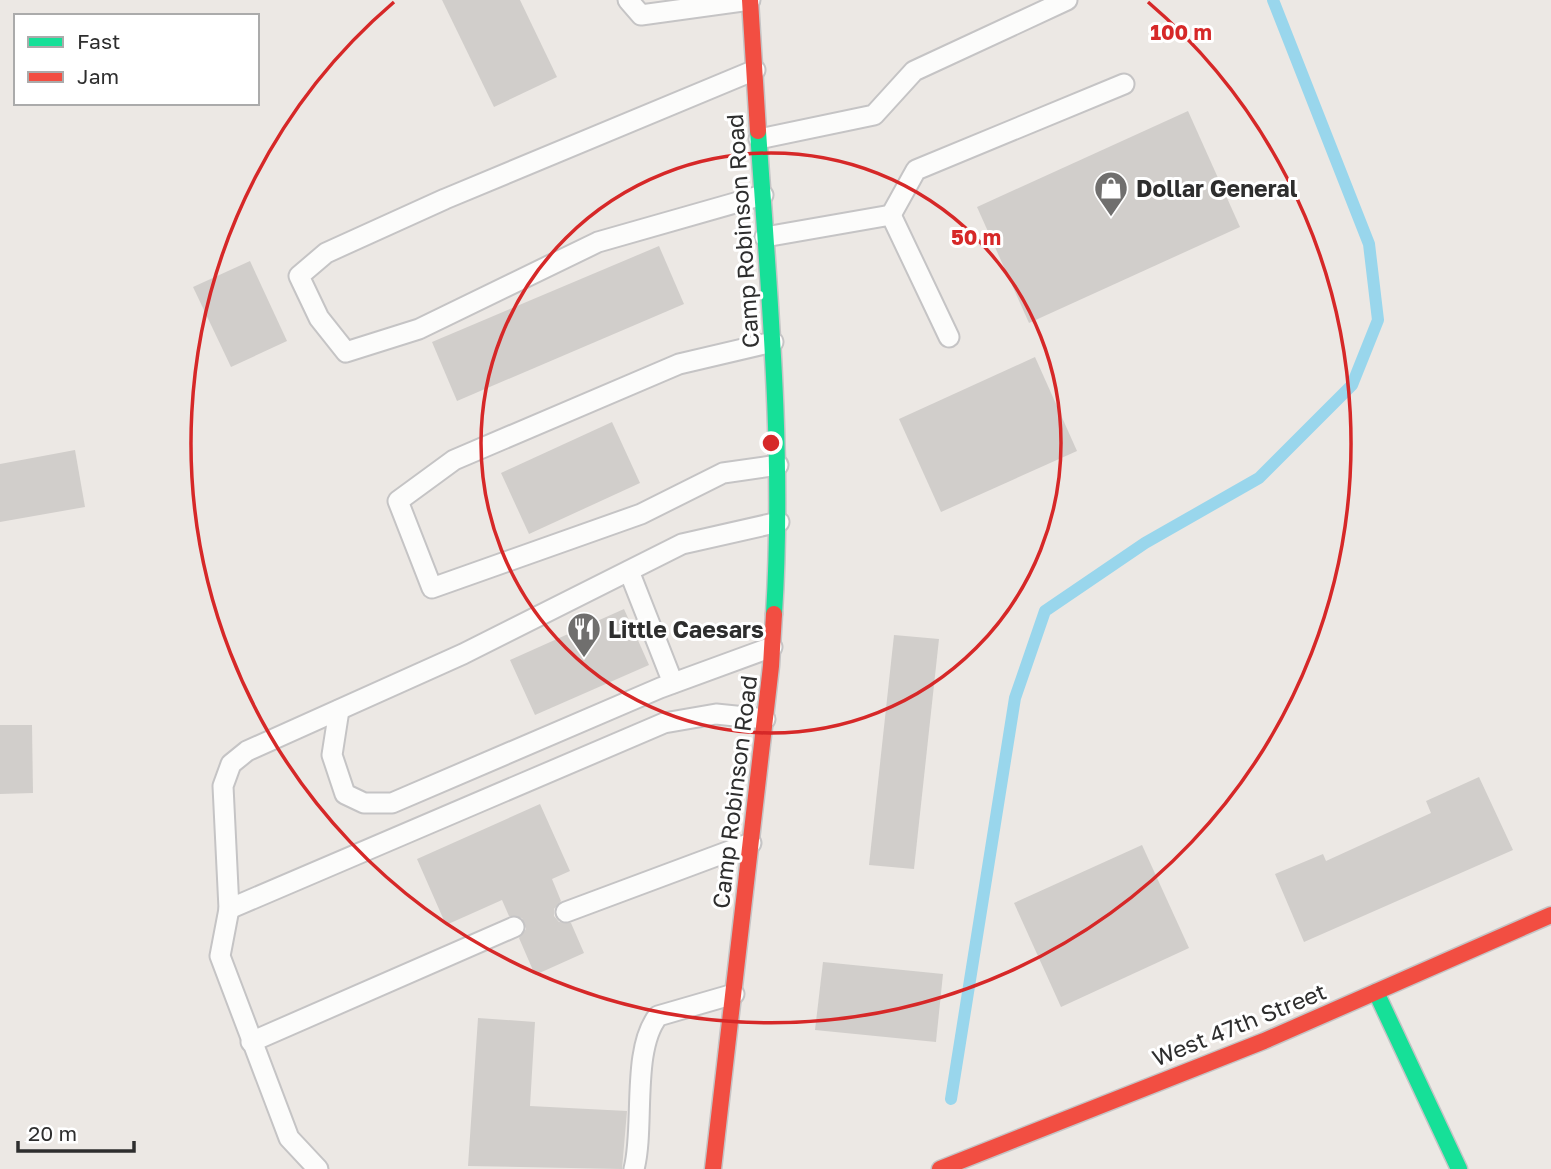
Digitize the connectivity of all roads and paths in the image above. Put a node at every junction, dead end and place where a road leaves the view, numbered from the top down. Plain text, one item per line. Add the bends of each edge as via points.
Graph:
1 (628, 0) edge
2 (750, 0) edge
3 (1067, 0) edge
4 (755, 70) junction
5 (1124, 84) dead end
6 (759, 139) junction
7 (762, 195) junction
8 (891, 215) junction
9 (765, 237) junction
10 (949, 337) dead end
11 (773, 342) junction
12 (778, 466) junction
13 (779, 522) junction
14 (629, 571) junction
15 (772, 647) junction
16 (673, 683) junction
17 (338, 711) junction
18 (765, 719) junction
19 (751, 843) junction
20 (229, 909) junction
21 (566, 912) dead end
22 (1551, 915) edge
23 (514, 927) dead end
24 (1376, 992) junction
25 (734, 994) junction
26 (251, 1042) junction
27 (318, 1169) edge
28 (634, 1169) edge
29 (713, 1169) edge
30 (940, 1169) edge
31 (1460, 1169) edge

1 - 2 lane via 641,15
2 - 4 main road, Camp Robinson Road
3 - 6 lane via 914,71 874,115
4 - 6 main road, Camp Robinson Road
4 - 7 lane via 373,231 326,253 299,276 319,318 346,352 419,329 598,242
5 - 8 lane via 916,170
6 - 7 main road, Camp Robinson Road
7 - 9 main road, Camp Robinson Road
8 - 9 lane
8 - 10 lane
9 - 11 main road, Camp Robinson Road
11 - 12 main road, Camp Robinson Road
11 - 12 lane via 679,364 454,460 398,501 432,589 641,514 723,473
12 - 13 main road, Camp Robinson Road
13 - 14 lane via 682,544
13 - 15 main road, Camp Robinson Road
14 - 16 lane
14 - 17 lane
15 - 16 lane
15 - 18 main road, Camp Robinson Road
16 - 17 lane via 392,803 356,802 345,794 331,755
17 - 20 lane via 247,751 231,764 223,786
18 - 19 main road, Camp Robinson Road
18 - 20 lane via 716,714 664,723
19 - 21 lane
19 - 25 main road, Camp Robinson Road
20 - 26 lane via 220,956
22 - 24 main road, West 47th Street
23 - 26 lane
24 - 30 main road, West 47th Street
24 - 31 main road
25 - 28 lane via 658,1016 650,1025 640,1079
25 - 29 main road, Camp Robinson Road
26 - 27 lane via 289,1138

